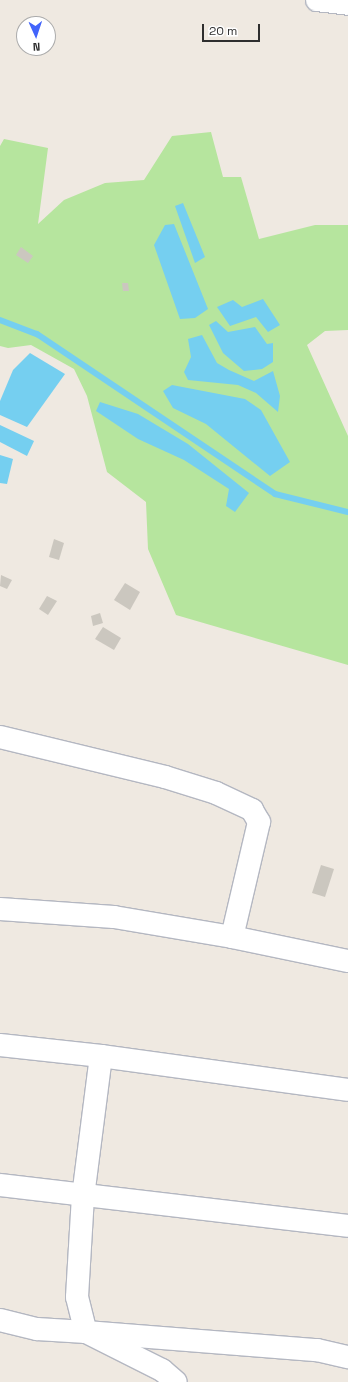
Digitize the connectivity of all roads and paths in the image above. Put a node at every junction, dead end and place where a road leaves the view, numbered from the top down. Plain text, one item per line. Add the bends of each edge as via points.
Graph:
1 (317, 0) edge
2 (348, 4) edge
3 (0, 737) edge
4 (0, 909) edge
5 (232, 937) junction
6 (348, 961) edge
7 (0, 1045) edge
8 (101, 1056) junction
9 (348, 1090) edge
10 (0, 1185) edge
11 (83, 1196) junction
12 (348, 1226) edge
13 (0, 1320) edge
14 (86, 1332) junction
15 (348, 1357) edge
16 (176, 1382) edge

1 - 2 street
3 - 5 street via 165,776 216,793 252,810 259,822
4 - 5 street via 114,917
5 - 6 street
7 - 8 street
8 - 9 street
8 - 11 street
10 - 11 street
11 - 12 street
11 - 14 street via 77,1297
13 - 14 street via 37,1329
14 - 15 street via 317,1350
14 - 16 street via 162,1370

